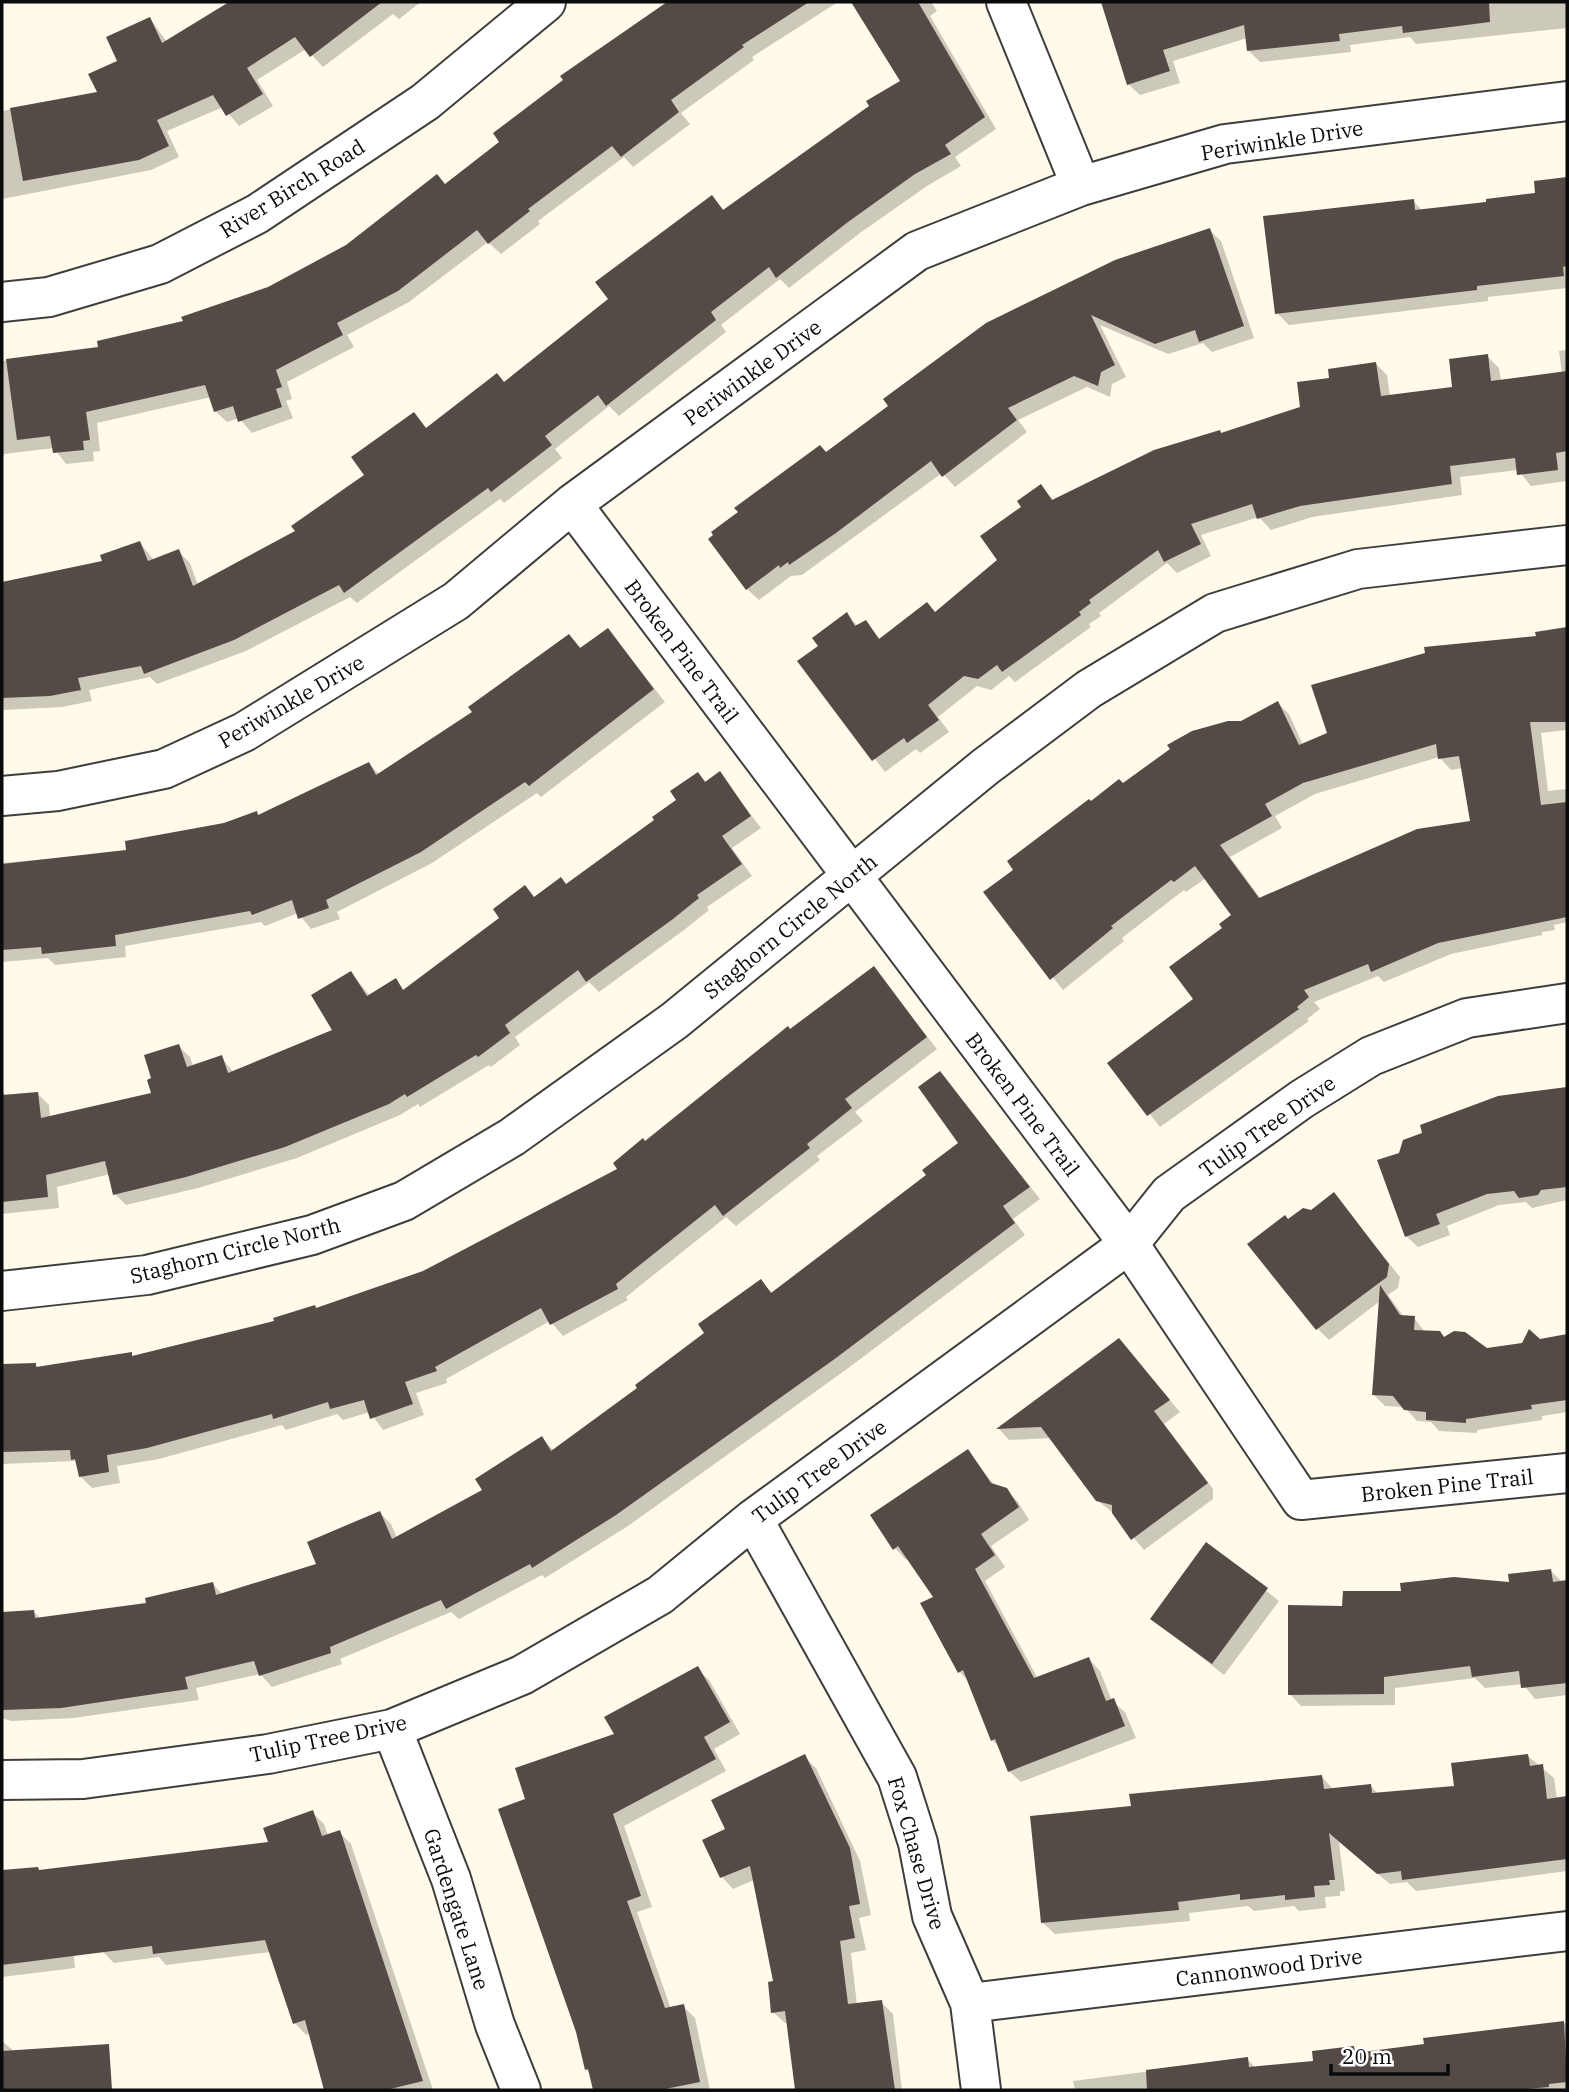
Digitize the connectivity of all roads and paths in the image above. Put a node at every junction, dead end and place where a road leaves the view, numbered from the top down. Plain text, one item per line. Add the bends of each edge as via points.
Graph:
1 (546, 2) edge
2 (1006, 2) edge
3 (1567, 101) edge
4 (1081, 186) junction
5 (2, 302) edge
6 (572, 504) junction
7 (1567, 545) edge
8 (2, 796) edge
9 (851, 876) junction
10 (1567, 1003) edge
11 (1129, 1244) junction
12 (2, 1291) edge
13 (1567, 1473) edge
14 (753, 1519) junction
15 (392, 1729) junction
16 (2, 1780) edge
17 (1567, 1931) edge
18 (970, 2003) junction
19 (521, 2090) edge
20 (981, 2090) edge

1 - 5 street, River Birch Road via 425,102 257,214 160,264 49,296
2 - 4 street
3 - 4 street, Periwinkle Drive via 1225,144
4 - 6 street, Periwinkle Drive via 917,251
6 - 8 street, Periwinkle Drive via 456,601 244,732 164,769 58,792
6 - 9 street, Broken Pine Trail
7 - 9 street, Staghorn Circle North via 1358,569 1215,613 1089,689 985,766
9 - 11 street, Broken Pine Trail
9 - 12 street, Staghorn Circle North via 674,1020 512,1137 404,1201 312,1235 147,1275
10 - 11 street, Tulip Tree Drive via 1467,1018 1371,1056 1169,1194
11 - 13 street, Broken Pine Trail via 1301,1500
11 - 14 street, Tulip Tree Drive
14 - 15 street, Tulip Tree Drive via 660,1595 522,1675
14 - 18 street, Fox Chase Drive via 897,1777 918,1843 932,1916
15 - 16 street, Tulip Tree Drive via 268,1754 109,1776
15 - 19 street, Gardengate Lane via 451,1879 495,2025
17 - 18 street, Cannonwood Drive
18 - 20 street, Fox Chase Drive

